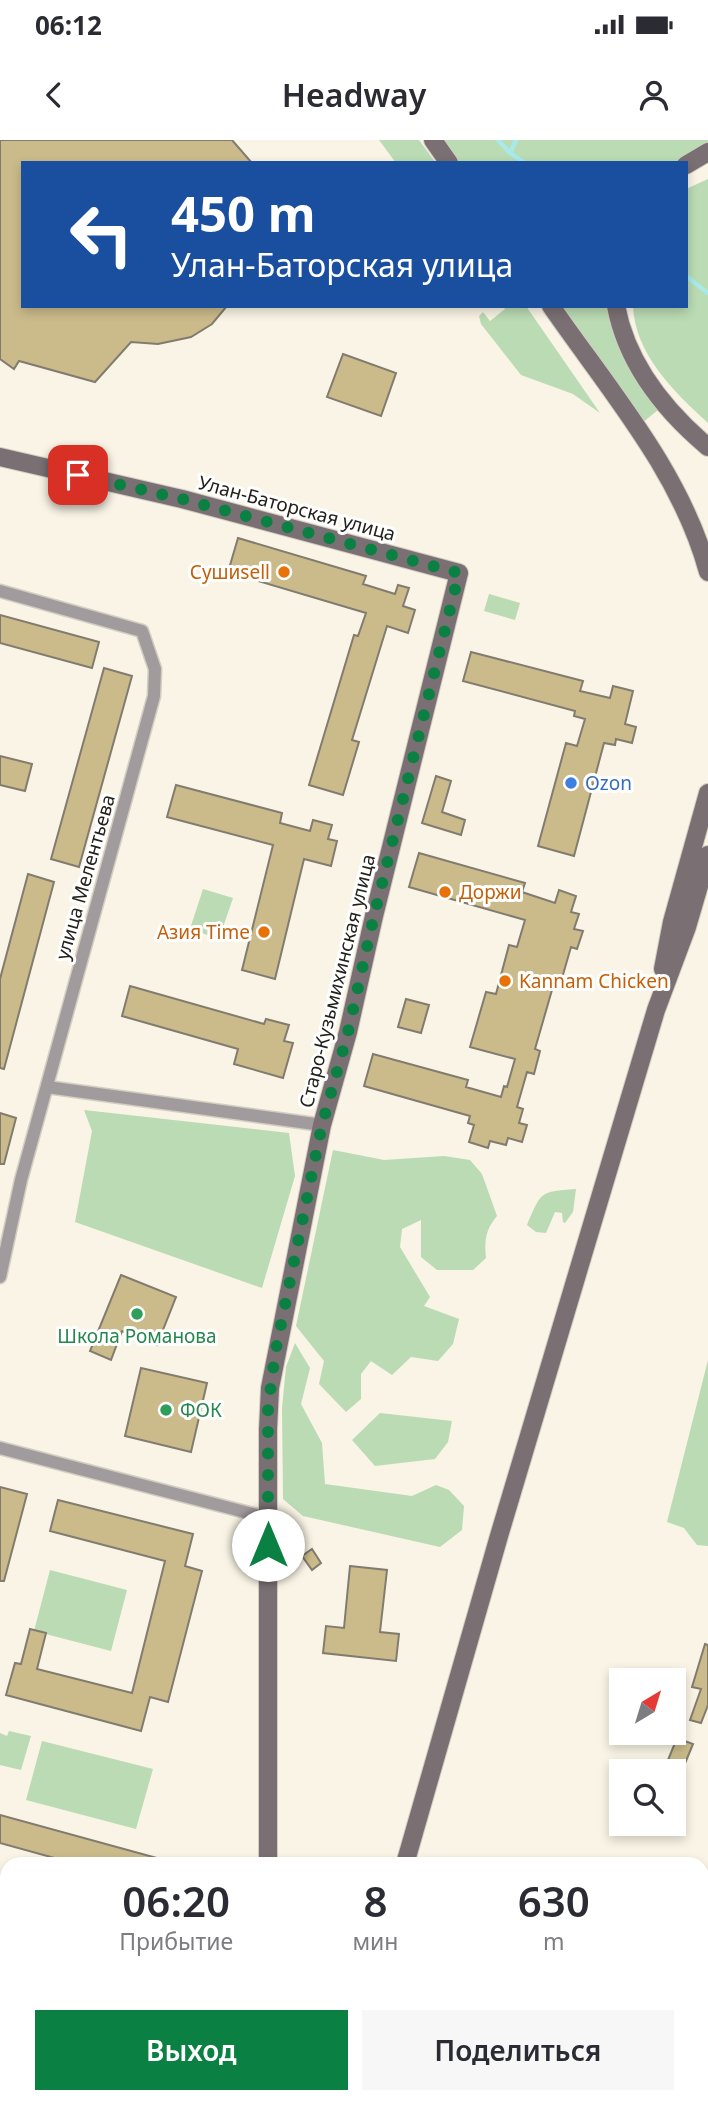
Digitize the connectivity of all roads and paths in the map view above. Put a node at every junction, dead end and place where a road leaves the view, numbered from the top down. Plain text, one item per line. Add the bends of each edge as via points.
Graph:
1 (433, 140) edge
2 (708, 152) edge
3 (448, 161) edge
4 (688, 163) edge
5 (552, 308) edge
6 (617, 308) edge
7 (708, 447) edge
8 (0, 457) edge
9 (708, 572) edge
10 (459, 573) joint
11 (0, 590) edge
12 (708, 793) edge
13 (708, 855) edge
14 (656, 1010) junction
15 (47, 1087) junction
16 (322, 1125) junction
17 (0, 1277) edge
18 (0, 1448) edge
19 (268, 1518) junction
20 (268, 1857) edge
21 (407, 1857) edge

1 - 3 main road
2 - 4 main road
5 - 9 main road via 651,450 694,529
6 - 7 main road via 626,343 645,378
8 - 10 main road, Улан-Баторская улица via 182,499
10 - 16 main road, Старо-Кузьмихинская улица
11 - 15 street, улица Мелентьева via 142,631 155,669 152,708
12 - 14 main road via 672,922
13 - 14 main road
14 - 21 main road
15 - 16 street
15 - 17 street, улица Мелентьева
16 - 19 main road, Старо-Кузьмихинская улица via 270,1388
18 - 19 street
19 - 20 main road, Старо-Кузьмихинская улица

